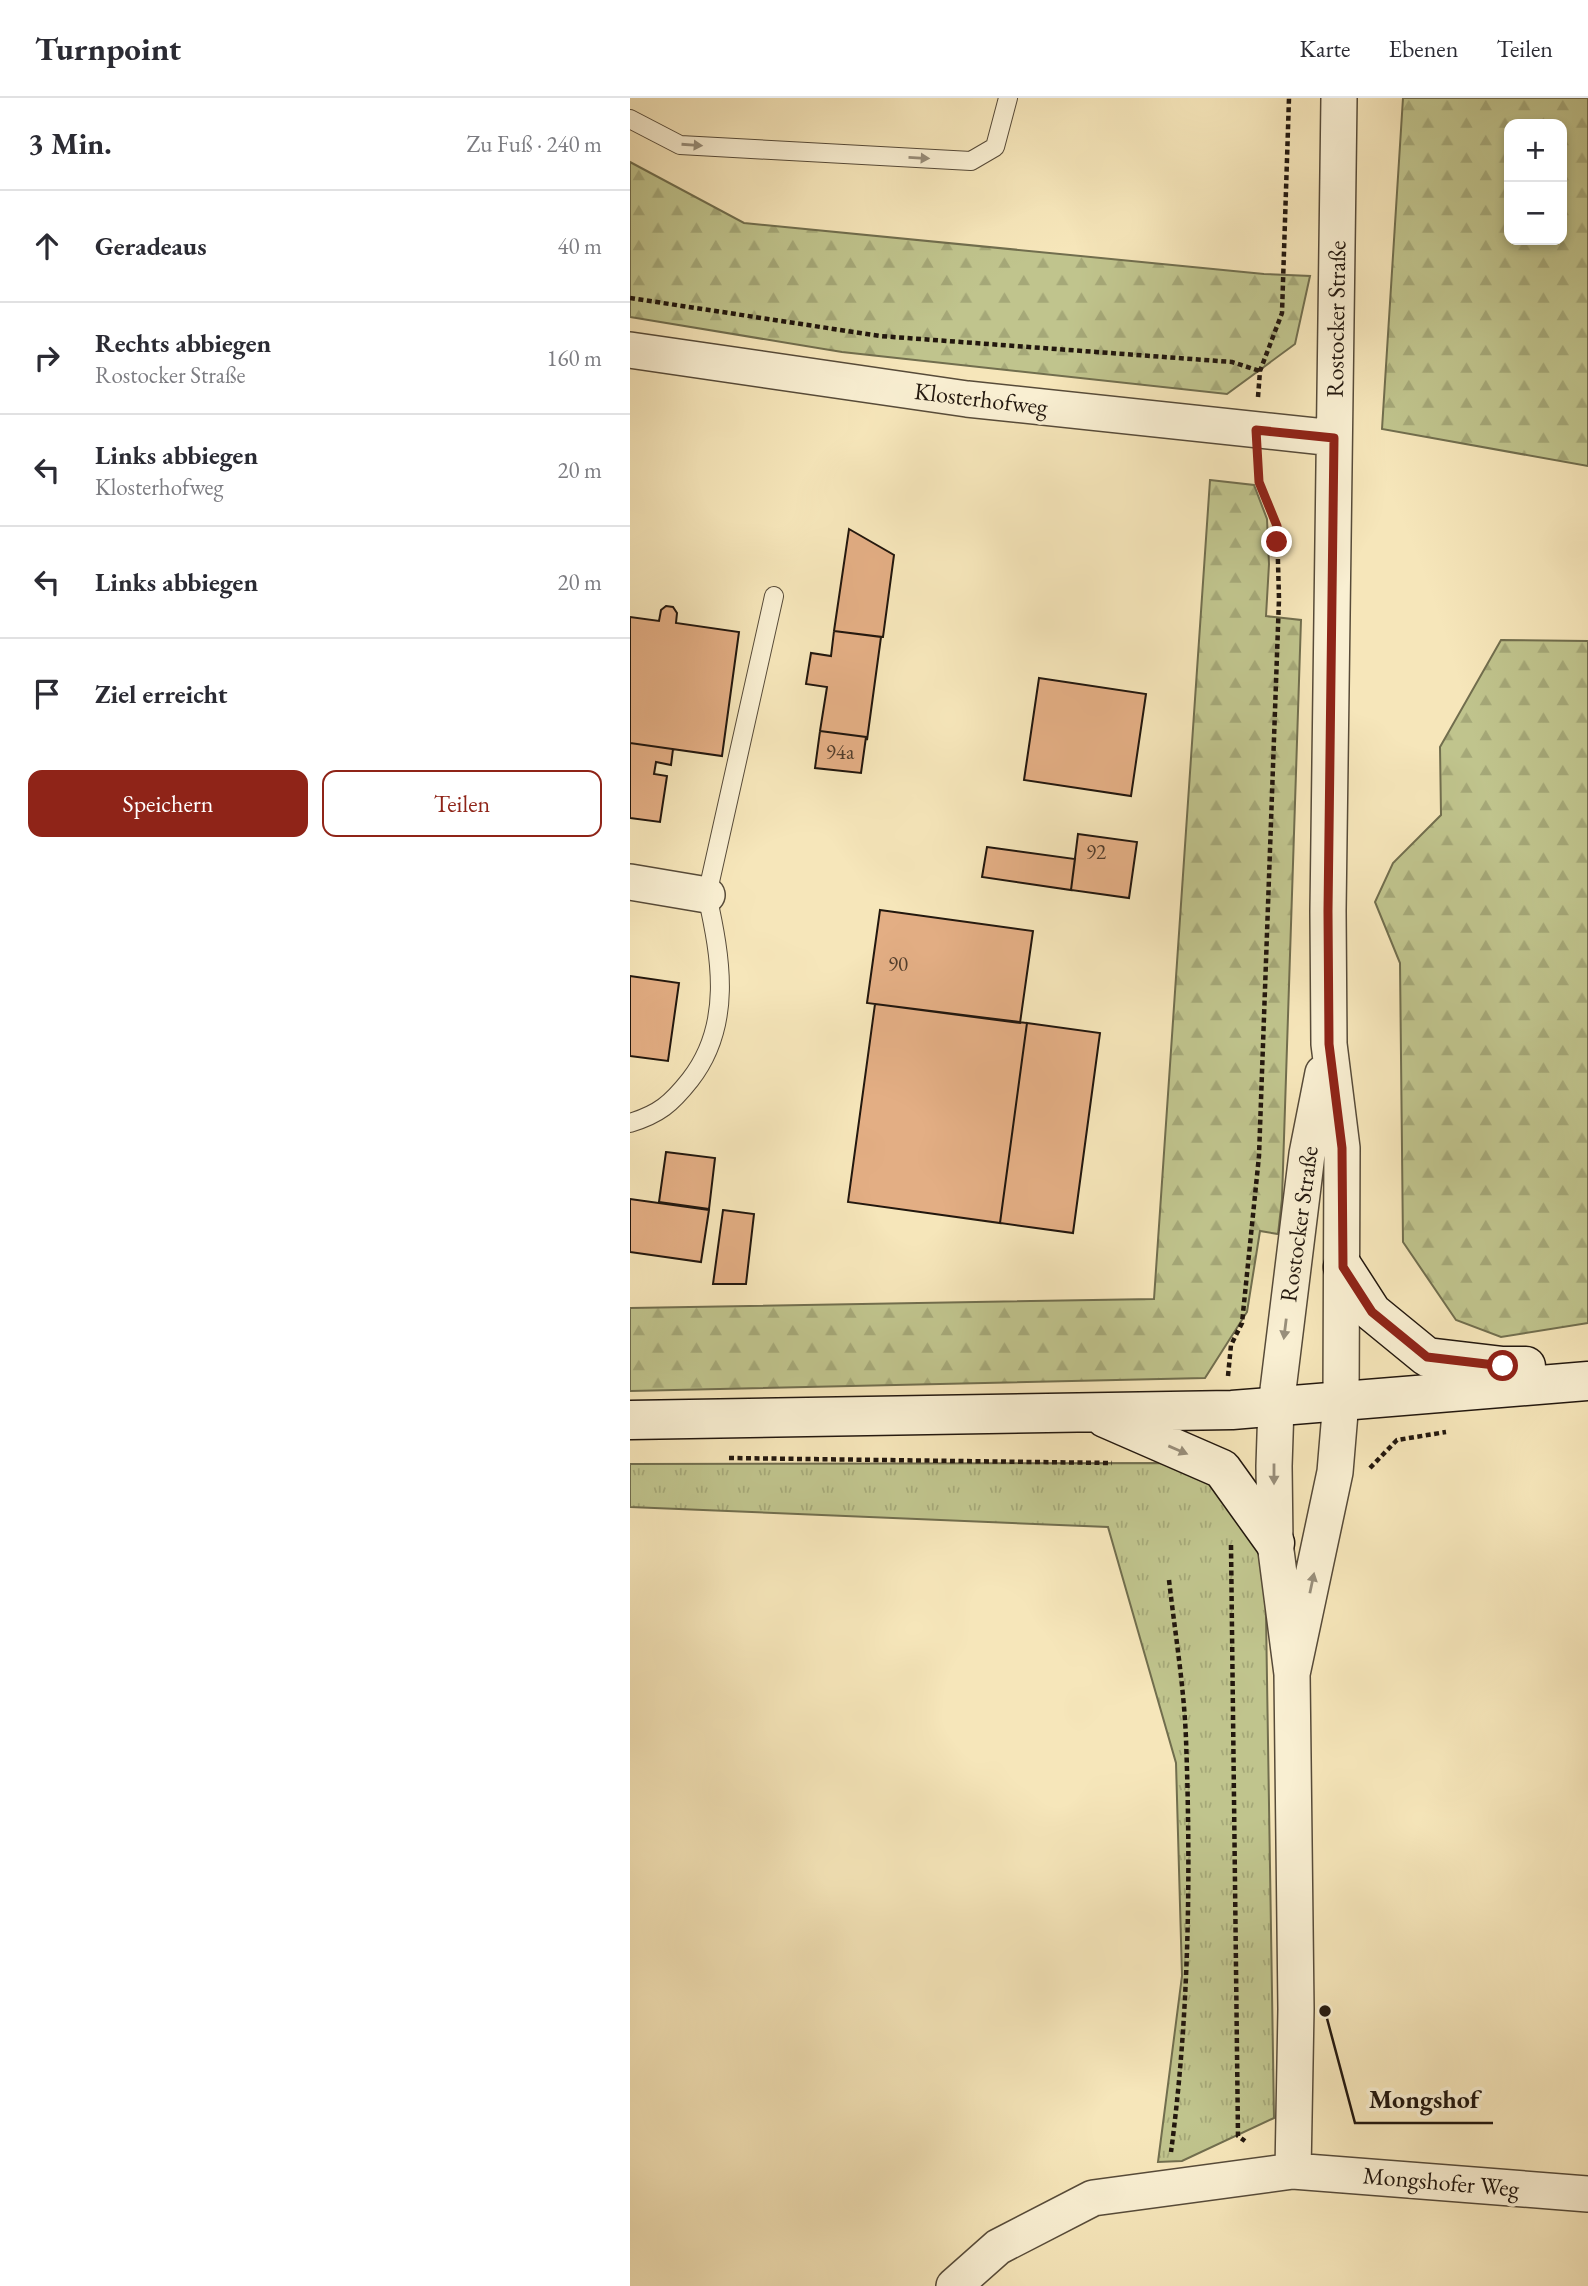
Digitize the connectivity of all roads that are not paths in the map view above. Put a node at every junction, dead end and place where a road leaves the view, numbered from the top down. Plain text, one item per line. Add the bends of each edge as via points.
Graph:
1 (1008, 98) edge
2 (1339, 98) edge
3 (630, 119) edge
4 (630, 350) edge
5 (1334, 438) junction
6 (774, 596) dead end
7 (630, 882) edge
8 (707, 895) junction
9 (1329, 1044) junction
10 (630, 1123) edge
11 (1343, 1267) junction
12 (1588, 1367) edge
13 (1588, 1381) edge
14 (1341, 1401) junction
15 (1276, 1406) junction
16 (1093, 1413) junction
17 (630, 1420) edge
18 (1275, 1542) junction
19 (1292, 1674) junction
20 (1293, 2171) junction
21 (1588, 2194) edge
22 (954, 2286) edge

3 -> 1 lane via 680,145 971,161 995,147
2 - 5 street, Rostocker Straße
4 - 5 street, Klosterhofweg via 967,399
5 - 9 street, Rostocker Straße
6 - 8 lane
7 - 8 street
8 - 10 lane via 718,944 720,991 715,1033 701,1066 680,1093 654,1115
9 - 11 street, Rostocker Straße via 1342,1148
9 -> 15 street, Rostocker Straße via 1307,1154
11 - 12 main road via 1372,1312 1427,1357 1503,1366
11 - 14 street, Rostocker Straße
13 - 14 main road
14 - 15 main road
19 -> 14 street, Rostocker Straße via 1335,1472
15 - 16 main road
15 -> 18 street, Rostocker Straße
16 - 17 main road
16 -> 18 main road via 1222,1469
18 - 19 street, Rostocker Straße
19 - 20 street
20 - 21 street, Mongshofer Weg
20 - 22 street, Mongshofer Weg via 1093,2198 998,2247

